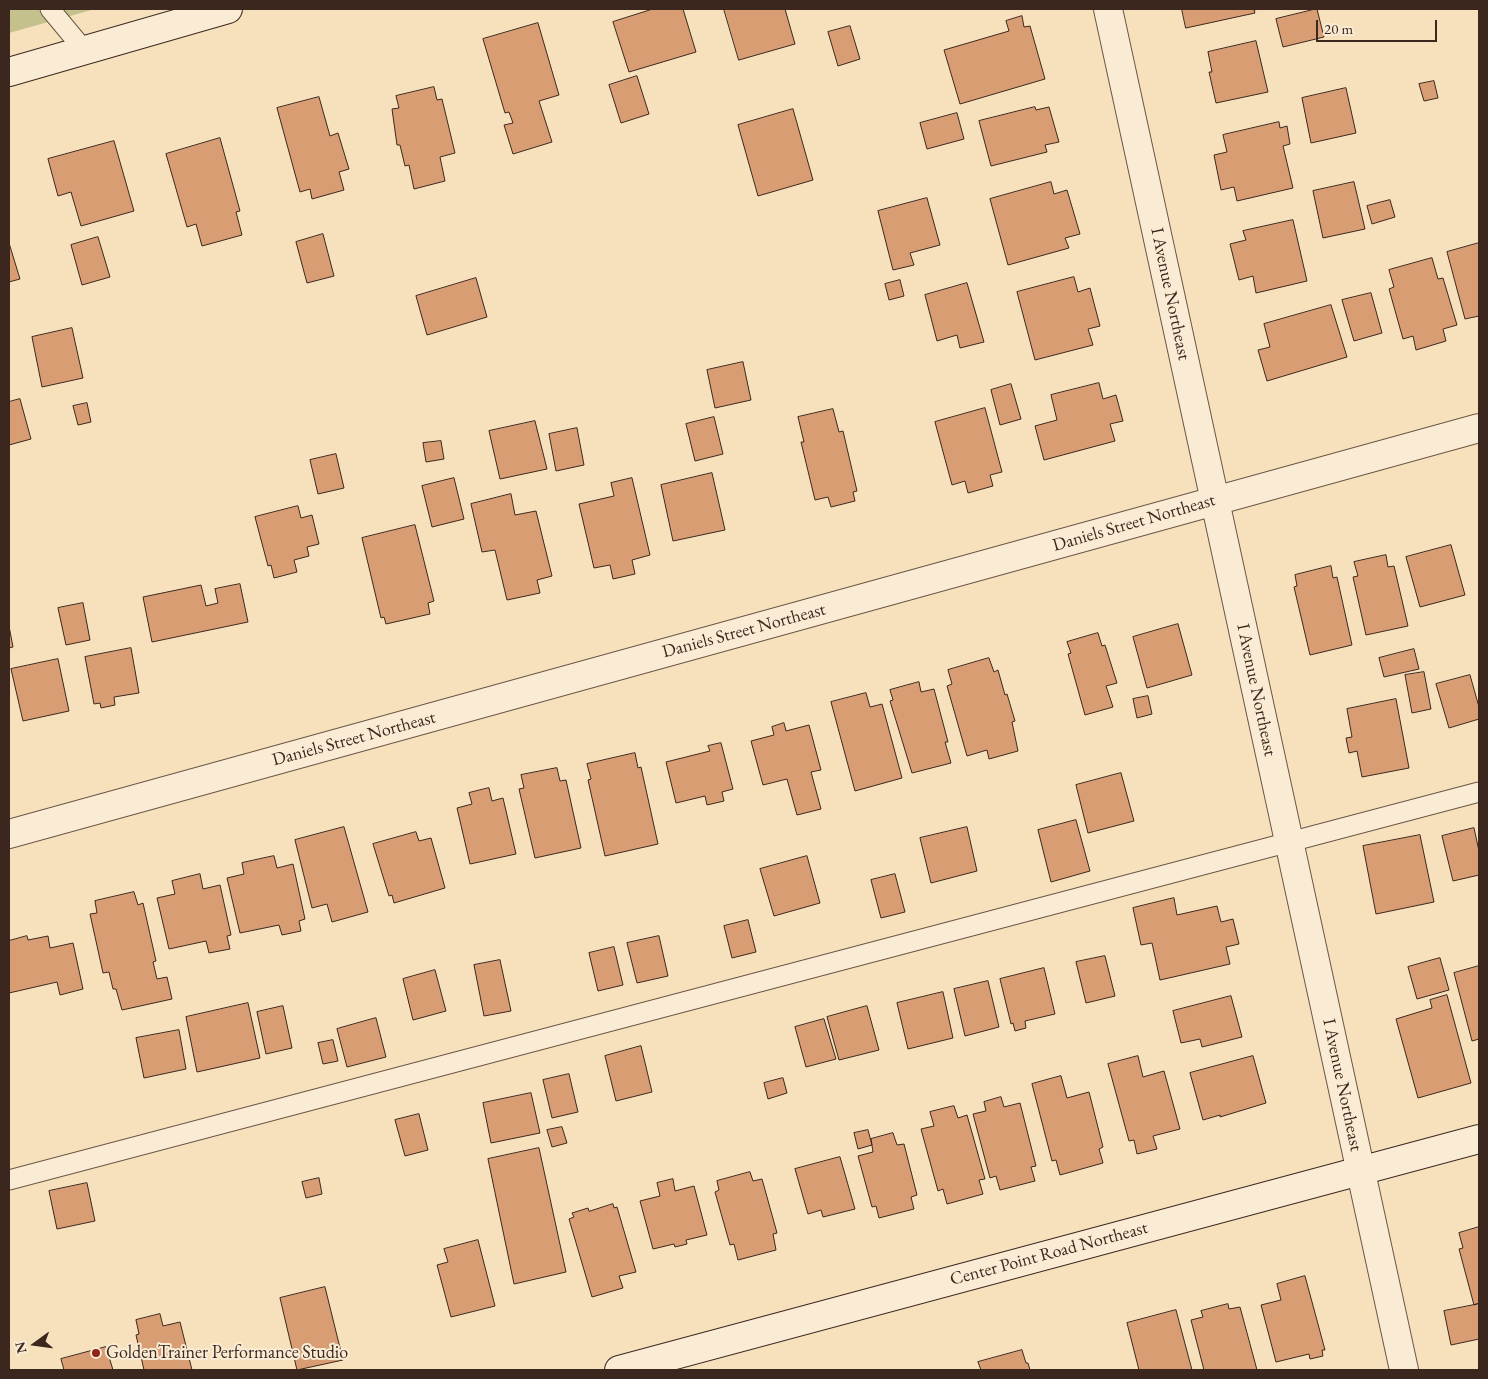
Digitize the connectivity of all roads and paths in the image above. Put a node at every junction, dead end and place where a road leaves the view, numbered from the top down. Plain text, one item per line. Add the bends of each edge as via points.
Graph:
1 (50, 9) edge
2 (228, 9) edge
3 (1108, 9) edge
4 (84, 50) junction
5 (9, 72) edge
6 (1479, 428) edge
7 (1215, 501) junction
8 (1479, 792) edge
9 (9, 834) edge
10 (1290, 843) junction
11 (1479, 1139) edge
12 (1360, 1171) junction
13 (9, 1180) edge
14 (619, 1370) edge
15 (1404, 1370) edge

1 - 4 lane
2 - 4 street
3 - 7 street, I Avenue Northeast
4 - 5 street
6 - 7 street, Daniels Street Northeast
7 - 9 street, Daniels Street Northeast
7 - 10 street, I Avenue Northeast
8 - 10 lane
10 - 12 street, I Avenue Northeast
10 - 13 lane
11 - 12 street, Center Point Road Northeast
12 - 14 street, Center Point Road Northeast
12 - 15 street, I Avenue Northeast

